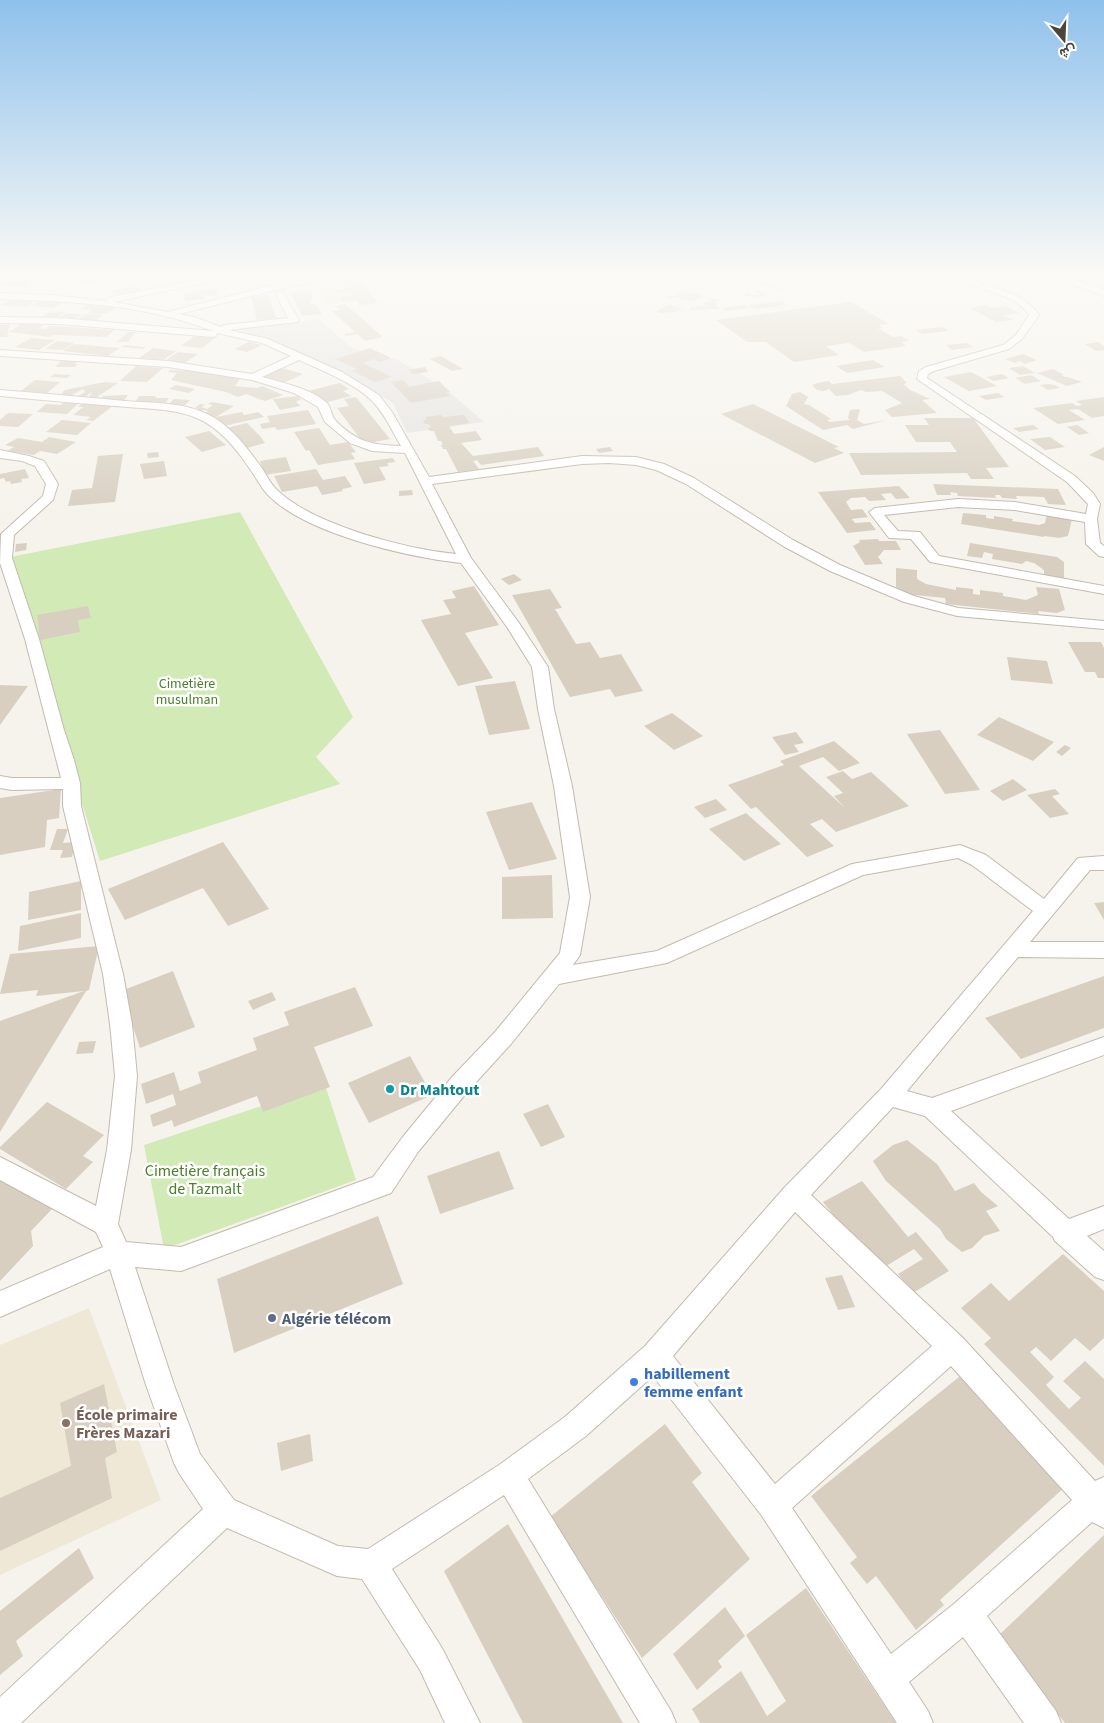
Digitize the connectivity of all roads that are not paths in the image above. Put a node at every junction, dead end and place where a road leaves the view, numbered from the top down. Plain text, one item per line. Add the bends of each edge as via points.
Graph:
1 (56, 357) edge
2 (296, 357) edge
3 (302, 357) edge
4 (970, 357) edge
5 (63, 358) junction
6 (0, 359) edge
7 (253, 377) junction
8 (0, 393) edge
9 (410, 450) junction
10 (0, 454) edge
11 (425, 481) junction
12 (1091, 519) junction
13 (1104, 553) edge
14 (465, 559) junction
15 (1104, 590) edge
16 (1104, 625) edge
17 (0, 782) edge
18 (71, 783) junction
19 (1104, 864) edge
20 (1045, 910) junction
21 (1013, 949) junction
22 (1104, 950) edge
23 (552, 977) junction
24 (1104, 1046) edge
25 (889, 1096) junction
26 (932, 1108) junction
27 (0, 1168) edge
28 (794, 1195) junction
29 (1104, 1217) edge
30 (106, 1224) junction
31 (1064, 1233) junction
32 (118, 1253) junction
33 (1104, 1268) edge
34 (0, 1304) edge
35 (952, 1347) junction
36 (655, 1356) junction
37 (509, 1475) junction
38 (1101, 1502) edge
39 (773, 1505) junction
40 (223, 1512) junction
41 (371, 1565) junction
42 (966, 1614) junction
43 (887, 1678) junction
44 (0, 1720) edge
45 (463, 1723) edge
46 (659, 1723) edge
47 (916, 1723) edge
48 (1044, 1723) edge

1 - 5 street
2 - 7 street
3 - 9 street via 338,374 375,398 388,412
4 - 12 street via 930,369 922,378 1071,479 1094,504
5 - 6 street
5 - 7 street via 168,364
7 - 9 street via 313,399 322,405 329,420 354,441 372,448
8 - 14 street via 160,407 204,417 240,448 272,492 312,518 392,549
9 - 11 street
10 - 18 street via 40,464 52,484 49,496 8,534 5,558 32,639
11 - 14 street
11 - 16 street via 582,460 636,461 660,467 690,481 788,543 835,568 909,600 958,612
12 - 13 street via 1093,544
12 - 15 street via 1015,506 958,503 875,512 894,535 915,535 935,559
14 - 23 street via 540,667 580,897 570,955
17 - 18 street
18 - 30 street via 72,806 113,974 126,1076 119,1150
19 - 20 street via 1085,864
20 - 21 street
20 - 23 street via 979,860 960,851 859,869 660,958
21 - 22 street
21 - 25 street
23 - 32 street via 410,1145 382,1185 181,1259
24 - 26 street
25 - 26 street
25 - 28 street
26 - 31 street
27 - 30 street
28 - 35 street
28 - 36 street
29 - 31 street
30 - 32 street
31 - 33 street
32 - 34 street
32 - 40 street via 189,1463
35 - 38 street
35 - 39 street
36 - 37 street via 576,1426
36 - 39 street
37 - 41 street
37 - 46 street
38 - 42 street
39 - 43 street
40 - 41 street via 337,1561
40 - 44 street
41 - 45 street via 431,1659
42 - 43 street
42 - 48 street
43 - 47 street

